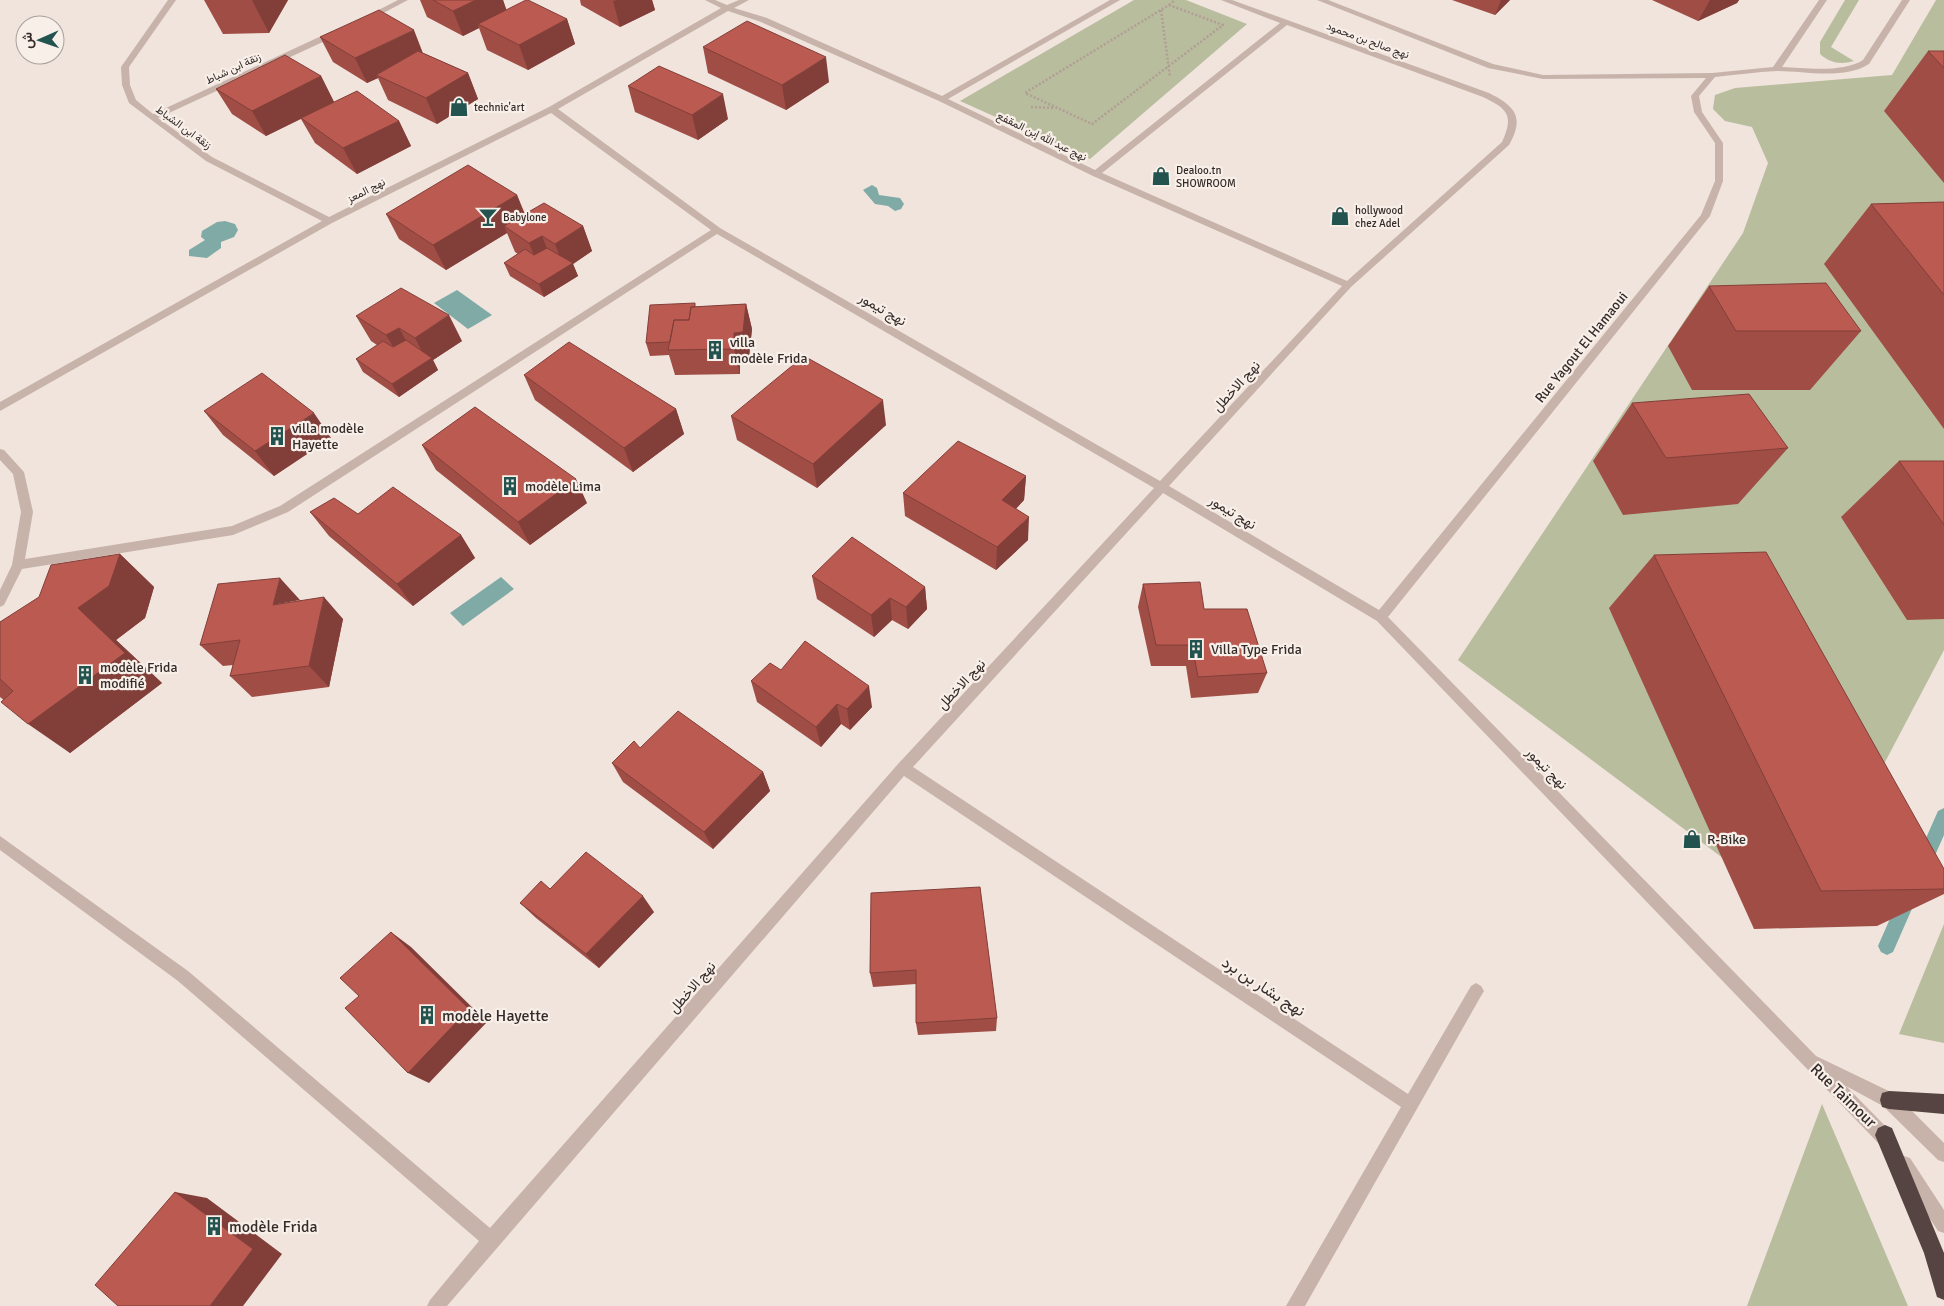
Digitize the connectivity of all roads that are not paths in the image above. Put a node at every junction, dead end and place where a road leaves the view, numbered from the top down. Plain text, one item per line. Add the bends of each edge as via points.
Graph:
1 (172, 0) edge
2 (404, 0) edge
3 (709, 0) edge
4 (745, 0) edge
5 (1116, 0) edge
6 (1225, 0) edge
7 (1321, 0) edge
8 (1823, 0) edge
9 (1906, 0) edge
10 (727, 8) junction
11 (1286, 23) junction
12 (354, 24) edge
13 (346, 28) edge
14 (1776, 69) junction
15 (1712, 75) junction
16 (942, 99) junction
17 (1503, 102) joint
18 (552, 109) junction
19 (152, 118) junction
20 (1096, 174) junction
21 (329, 221) junction
22 (717, 230) junction
23 (1348, 286) junction
24 (0, 407) edge
25 (0, 453) edge
26 (1163, 488) junction
27 (18, 565) junction
28 (0, 602) edge
29 (1381, 617) junction
30 (903, 768) junction
31 (0, 842) edge
32 (1476, 992) dead end
33 (1806, 1057) junction
34 (1889, 1100) junction
35 (1411, 1104) junction
36 (1944, 1104) edge
37 (1885, 1135) junction
38 (1944, 1154) edge
39 (1944, 1225) edge
40 (491, 1240) junction
41 (1944, 1290) edge
42 (436, 1306) edge
43 (1295, 1306) edge

1 - 19 street, زنقة ابن الشباط via 125,67 126,85 132,101
2 - 12 street
3 - 10 street, نهج عبد الله إبن المقفع
4 - 10 street, نهج المعز
5 - 16 street
6 - 11 street, نهج صالح بن محمود
7 - 15 street via 1491,66 1542,77
8 - 14 street
9 - 14 street via 1866,62 1860,66 1831,71
10 - 16 street, نهج عبد الله إبن المقفع via 764,20
10 - 18 street, نهج المعز
11 - 17 street, نهج صالح بن محمود
11 - 20 street
13 - 19 street, زنقة ابن شباط
14 - 15 street
15 - 29 street, Rue Yagout El Hamaoui via 1695,96 1698,112 1719,143 1719,181 1705,216
16 - 20 street, نهج عبد الله إبن المقفع
17 - 23 street, نهج الاخطل via 1511,111 1513,126 1506,143
18 - 21 street, نهج المعز
18 - 22 street, نهج تيمور
19 - 21 street, زنقة ابن الشباط via 209,159
20 - 23 street, نهج عبد الله إبن المقفع
21 - 24 street, نهج المعز
22 - 26 street, نهج تيمور
22 - 27 street via 284,509 233,530
23 - 26 street, نهج الاخطل
25 - 27 street via 18,472 28,512
26 - 29 street, نهج تيمور
26 - 30 street, نهج الاخطل
27 - 28 street
29 - 33 street, نهج تيمور
30 - 35 street, نهج بشار بن برد
30 - 40 street, نهج الاخطل
31 - 40 street via 183,976
32 - 35 street
33 - 34 street, Rue Taimour
33 - 37 street, Rue Taimour
34 - 36 highway
34 - 38 street, Rue Taimour
35 - 43 street
37 - 39 street, Rue Taimour
37 - 41 highway via 1934,1253
40 - 42 street, نهج الاخطل

